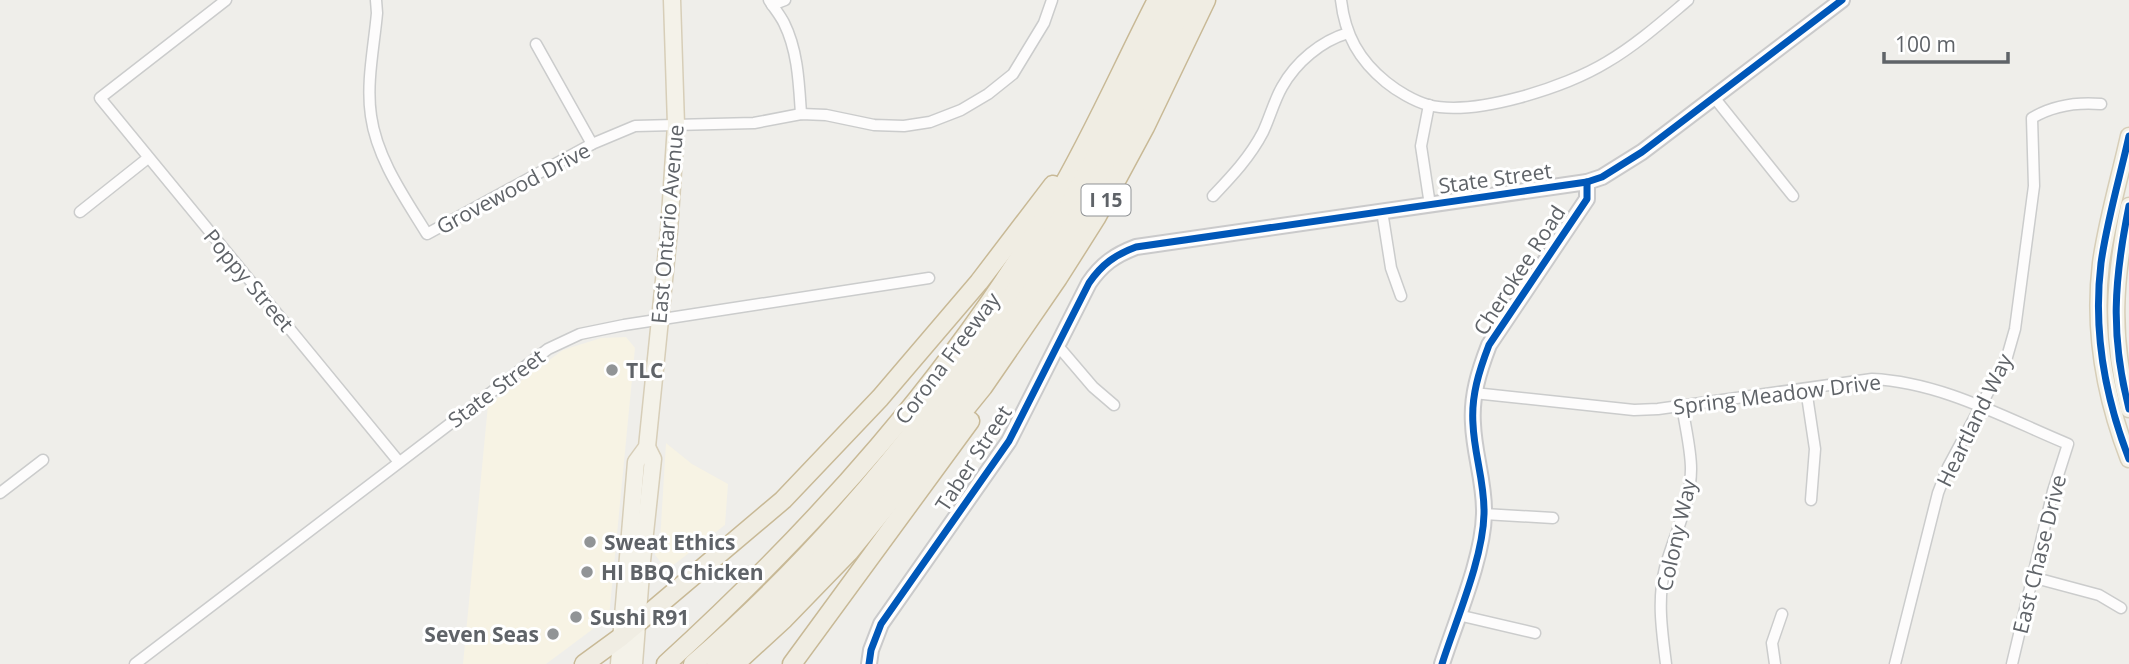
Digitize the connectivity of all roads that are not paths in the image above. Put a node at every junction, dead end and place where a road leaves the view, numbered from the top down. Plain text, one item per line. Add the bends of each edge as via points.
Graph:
1 (226, 0) edge
2 (376, 0) edge
3 (672, 0) edge
4 (785, 0) edge
5 (1052, 0) edge
6 (1157, 0) edge
7 (1172, 0) edge
8 (1190, 0) edge
9 (1206, 0) edge
10 (1342, 0) edge
11 (1688, 0) edge
12 (1833, 2) edge
13 (771, 3) edge
14 (1348, 33) junction
15 (536, 44) dead end
16 (1713, 96) junction
17 (2101, 104) dead end
18 (1429, 105) junction
19 (801, 114) junction
20 (676, 125) junction
21 (2129, 136) edge
22 (592, 144) junction
23 (148, 158) junction
24 (1068, 175) junction
25 (1587, 182) junction
26 (1213, 196) dead end
27 (1793, 196) dead end
28 (2122, 204) edge
29 (1430, 205) junction
30 (1382, 211) junction
31 (80, 212) dead end
32 (1101, 265) joint
33 (929, 278) dead end
34 (2121, 288) edge
35 (1401, 296) dead end
36 (659, 319) junction
37 (1058, 346) junction
38 (984, 387) junction
39 (1806, 389) junction
40 (1474, 393) junction
41 (1114, 405) dead end
42 (1682, 405) junction
43 (1981, 408) junction
44 (2129, 409) edge
45 (2068, 444) joint
46 (647, 447) junction
47 (2129, 459) edge
48 (43, 460) dead end
49 (399, 462) junction
50 (0, 492) edge
51 (632, 500) junction
52 (1811, 500) dead end
53 (1484, 514) junction
54 (1553, 518) dead end
55 (644, 539) junction
56 (2032, 577) junction
57 (2121, 608) dead end
58 (1782, 614) dead end
59 (1458, 615) junction
60 (637, 622) junction
61 (1535, 634) dead end
62 (621, 637) junction
63 (135, 664) edge
64 (584, 664) edge
65 (619, 664) edge
66 (634, 664) edge
67 (666, 664) edge
68 (693, 664) edge
69 (716, 664) edge
70 (735, 664) edge
71 (792, 664) edge
72 (869, 664) edge
73 (1442, 664) edge
74 (1666, 664) edge
75 (1775, 664) edge
76 (1895, 664) edge
77 (2012, 664) edge

1 - 23 street, Poppy Street via 100,98
2 - 22 street, Grovewood Drive via 370,93 375,135 427,234
3 - 20 main road, East Ontario Avenue
4 - 13 street
5 - 19 street, Grovewood Drive via 1044,23 1013,74 961,110 904,126
6 - 24 highway, Corona Freeway / I 15
7 - 68 highway via 1055,229 952,381 808,552
8 - 69 highway via 1100,177 1043,275 977,371 827,554
9 - 38 highway, Corona Freeway / I 15 via 1096,218
10 - 14 street
11 - 18 street via 1608,62 1541,93 1462,107
12 - 16 street, State Street
13 - 19 street via 792,44
14 - 18 street via 1371,70
14 - 26 street via 1315,49 1296,66 1244,163
15 - 22 street
16 - 25 street, State Street via 1642,152
16 - 27 street
17 - 43 street, Heartland Way via 2085,102 2032,118 2034,186 2015,329 2007,357
18 - 29 street via 1421,146
19 - 20 street, Grovewood Drive via 754,124
20 - 22 street, Grovewood Drive via 635,126
20 - 36 main road, East Ontario Avenue
21 - 28 main road
23 - 31 street
23 - 49 street, Poppy Street
24 - 60 highway via 1050,187 979,282 863,417 783,500
24 - 67 highway, Corona Freeway / I 15 via 986,307 872,457 780,555
25 - 29 street, State Street
25 - 40 street, Cherokee Road via 1587,199 1489,345
28 - 34 main road
28 - 47 main road via 2101,262 2099,321 2114,421
29 - 30 street, State Street
30 - 32 street, State Street via 1136,247
30 - 35 street via 1391,268
32 - 37 street, Taber Street
33 - 36 street, State Street
34 - 44 main road via 2119,361
36 - 46 main road, East Ontario Avenue
36 - 49 street, State Street via 580,334 548,349
37 - 41 street
37 - 72 street, Taber Street via 1009,441 881,624
38 - 70 highway, Corona Freeway / I 15 via 849,552
38 - 71 highway via 968,425
39 - 42 street, Spring Meadow Drive
39 - 43 street, Spring Meadow Drive via 1872,379 1901,380 1929,386
39 - 52 street via 1815,449
40 - 42 street, Spring Meadow Drive via 1634,411
40 - 53 street, Cherokee Road via 1473,426 1484,485
42 - 74 street, Colony Way via 1691,470 1661,594
43 - 45 street, Spring Meadow Drive
43 - 76 street, Heartland Way via 1938,493
45 - 56 street, East Chase Drive
46 - 51 main road, East Ontario Avenue via 636,462
46 - 55 main road, East Ontario Avenue via 653,459
48 - 50 street
49 - 63 street, State Street
51 - 55 main road via 641,507
51 - 62 main road, East Ontario Avenue
53 - 54 street
53 - 59 street, Cherokee Road via 1482,540
55 - 60 main road, East Ontario Avenue
56 - 57 street via 2099,595
56 - 77 street, East Chase Drive
58 - 75 street via 1772,643
59 - 61 street
59 - 73 street, Cherokee Road
60 - 62 highway
60 - 66 main road, East Ontario Avenue
62 - 64 highway
62 - 65 main road, East Ontario Avenue

